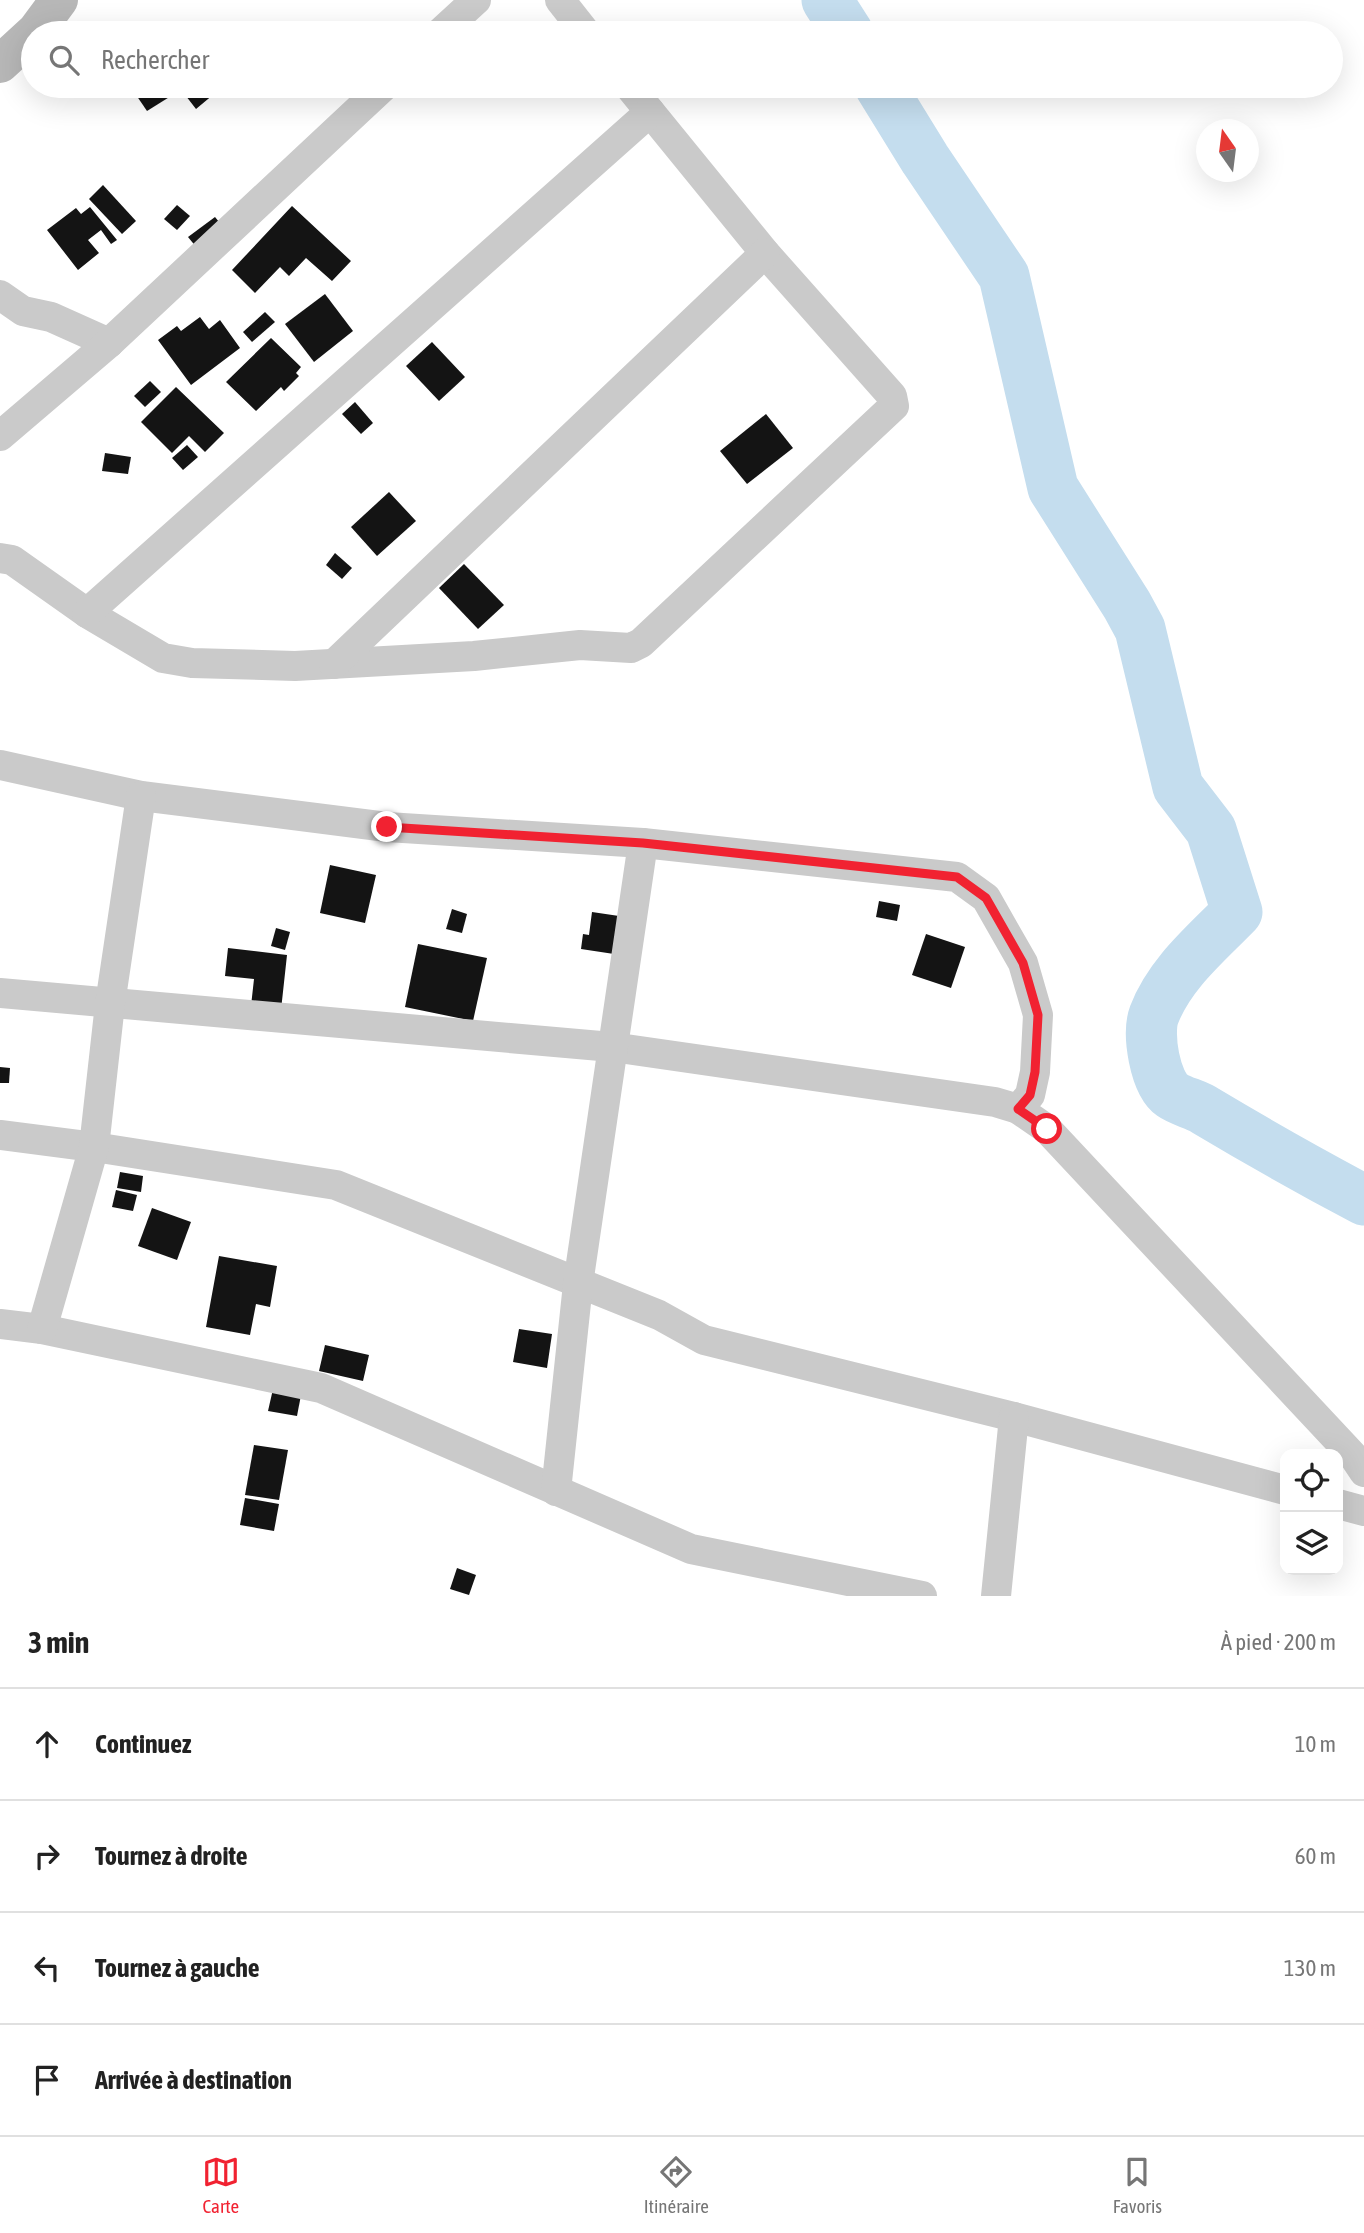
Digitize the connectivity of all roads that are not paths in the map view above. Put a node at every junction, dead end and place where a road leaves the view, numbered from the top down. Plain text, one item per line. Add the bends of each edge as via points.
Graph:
1 (59, 0) edge
2 (475, 0) edge
3 (560, 0) edge
4 (43, 21) edge
5 (453, 21) edge
6 (577, 21) edge
7 (21, 45) edge
8 (0, 64) edge
9 (371, 98) edge
10 (639, 98) edge
11 (650, 112) junction
12 (765, 253) junction
13 (0, 295) edge
14 (109, 343) junction
15 (0, 436) edge
16 (0, 558) edge
17 (87, 613) junction
18 (334, 664) junction
19 (0, 765) edge
20 (141, 796) junction
21 (643, 843) junction
22 (0, 993) edge
23 (110, 1004) junction
24 (612, 1047) junction
25 (1018, 1109) junction
26 (0, 1135) edge
27 (94, 1147) junction
28 (578, 1284) junction
29 (0, 1324) edge
30 (42, 1329) junction
31 (1014, 1417) junction
32 (1364, 1472) edge
33 (1280, 1489) edge
34 (556, 1490) junction
35 (1343, 1505) edge
36 (1364, 1511) edge
37 (922, 1596) edge
38 (996, 1596) edge

1 - 4 street
2 - 5 street
3 - 6 street
7 - 8 street
9 - 14 street
10 - 11 street
11 - 12 street
11 - 17 street
12 - 18 street
12 - 18 street via 892,396 894,406 888,414 631,648 589,644
13 - 14 street via 23,311 51,317
14 - 15 street
16 - 17 street via 12,560
17 - 18 street via 163,658 192,663
19 - 20 street
20 - 21 street via 387,827
20 - 23 street
21 - 24 street
21 - 25 street via 957,877 986,898 1023,963 1038,1015 1035,1072 1030,1095
22 - 23 street
23 - 24 street
23 - 27 street
24 - 25 street
24 - 28 street
25 - 32 street via 1047,1129
26 - 27 street
27 - 28 street via 336,1185
27 - 30 street
28 - 31 street via 659,1315 705,1340
28 - 34 street
29 - 30 street
30 - 34 street via 321,1388
31 - 33 street
31 - 38 street
34 - 37 street via 691,1549
35 - 36 street

